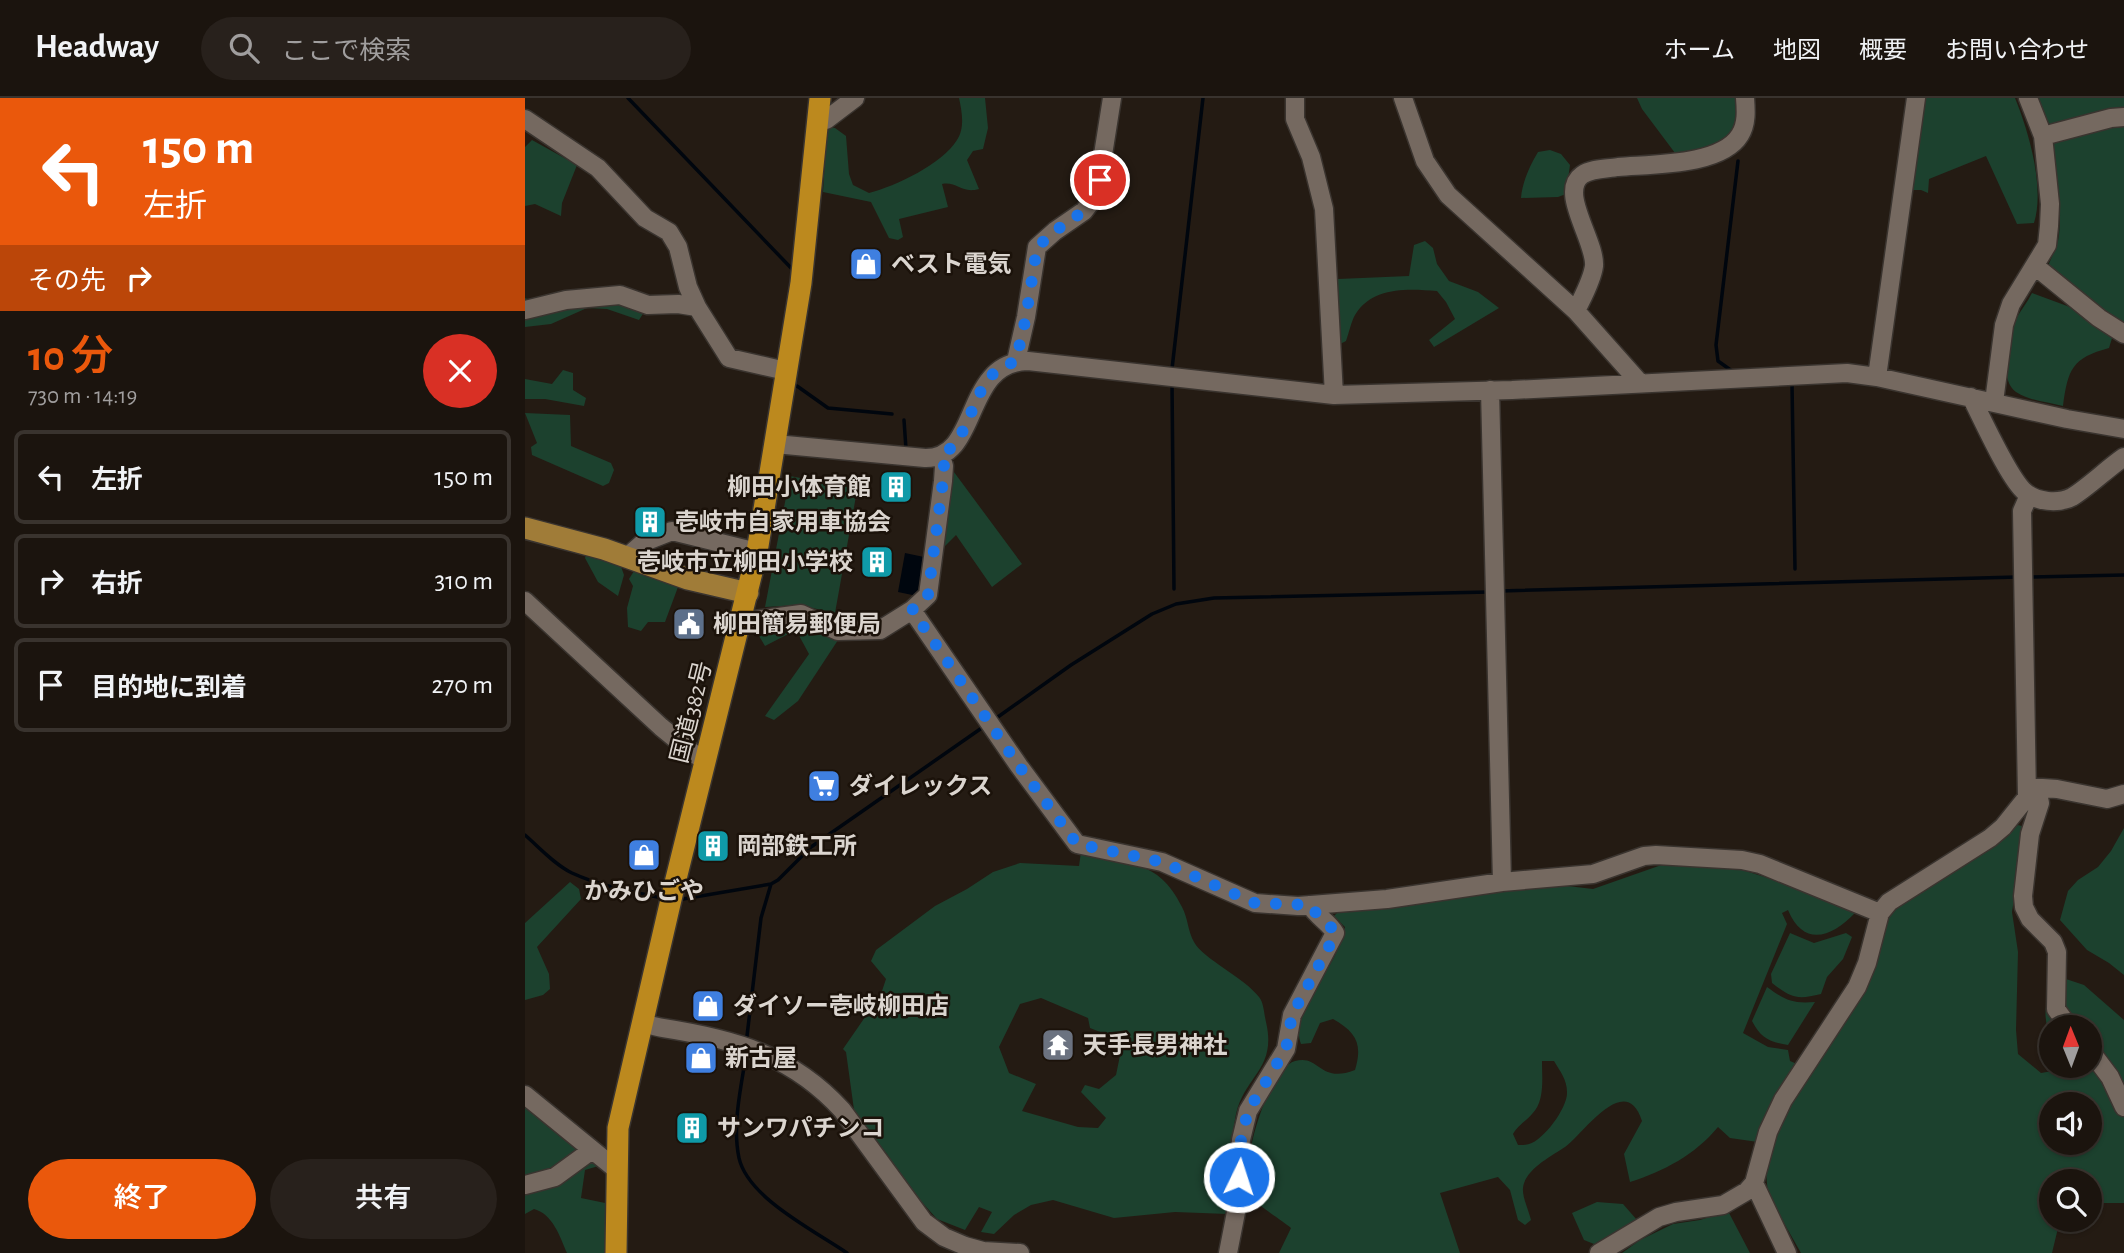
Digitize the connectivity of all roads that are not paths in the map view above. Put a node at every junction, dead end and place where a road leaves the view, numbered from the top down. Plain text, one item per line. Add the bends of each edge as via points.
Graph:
1 (820, 98) edge
2 (855, 98) edge
3 (1112, 98) edge
4 (1295, 98) edge
5 (1403, 98) edge
6 (1745, 98) edge
7 (1916, 98) edge
8 (2028, 98) edge
9 (2124, 117) edge
10 (525, 119) edge
11 (818, 120) junction
12 (2043, 136) junction
13 (2035, 266) junction
14 (697, 307) junction
15 (525, 310) edge
16 (1576, 311) junction
17 (2124, 334) edge
18 (1016, 361) junction
19 (786, 371) junction
20 (1877, 377) junction
21 (1640, 383) junction
22 (1490, 390) junction
23 (1334, 395) junction
24 (1971, 397) junction
25 (1994, 402) junction
26 (2124, 429) edge
27 (775, 444) junction
28 (941, 456) junction
29 (2124, 457) edge
30 (2029, 495) junction
31 (525, 528) edge
32 (757, 552) junction
33 (627, 557) junction
34 (748, 593) junction
35 (525, 601) edge
36 (912, 610) junction
37 (742, 617) junction
38 (705, 760) junction
39 (2033, 788) junction
40 (2124, 794) edge
41 (1503, 882) junction
42 (1310, 905) junction
43 (1880, 913) junction
44 (2060, 1015) edge
45 (642, 1024) junction
46 (2102, 1066) edge
47 (525, 1095) edge
48 (2124, 1107) edge
49 (592, 1150) junction
50 (617, 1170) junction
51 (1754, 1183) junction
52 (525, 1185) edge
53 (616, 1253) edge
54 (1020, 1253) edge
55 (1228, 1253) edge
56 (1599, 1253) edge
57 (1787, 1253) edge

1 - 11 highway, 国道382号
2 - 11 street via 826,120
3 - 18 street via 1100,180 1091,202 1037,247
4 - 23 street via 1295,119 1311,157 1324,209
5 - 16 street via 1426,161 1448,195
6 - 16 street via 1741,134 1725,149 1695,159 1600,169 1576,181 1574,205 1590,240 1594,266
7 - 20 street
8 - 12 street
9 - 12 street
10 - 14 street via 598,169 645,218 669,232
11 - 19 highway, 国道382号 via 805,250
12 - 13 street via 2049,226 2047,245
13 - 17 street
13 - 25 street via 2011,304 2004,325
14 - 15 street via 649,305 620,295
14 - 19 street via 729,358
16 - 21 street
18 - 23 street
18 - 28 street via 997,370 986,383 966,425
19 - 27 highway, 国道382号
20 - 21 street via 1847,373
20 - 24 street
21 - 22 street
22 - 23 street
22 - 41 street
24 - 25 street
24 - 30 street via 2010,471
25 - 26 street
27 - 28 street
27 - 32 highway, 国道382号
28 - 36 street via 943,481 928,595
29 - 30 street via 2071,497 2047,501
30 - 39 street via 2022,511
31 - 33 main road
32 - 33 street via 672,531 645,542
32 - 34 highway, 国道382号
33 - 34 main road via 688,579
34 - 37 highway, 国道382号
35 - 38 street via 661,727
36 - 37 street via 870,632 838,631 801,614 754,620
36 - 42 street via 1077,844 1162,862 1255,903
37 - 38 highway, 国道382号
38 - 45 highway, 国道382号
39 - 40 street via 2107,799
39 - 43 street via 1990,838 1889,902
39 - 44 street via 2040,803 2030,834 2024,907 2057,953 2056,1009
41 - 42 street
41 - 43 street via 1593,874 1644,856 1742,860
42 - 55 street via 1335,933 1292,1015 1286,1049 1248,1111
43 - 51 street via 1857,987 1783,1100 1768,1132
45 - 50 highway, 国道382号 via 618,1128
45 - 54 street via 740,1044 792,1067 842,1110 924,1222 965,1246
46 - 48 street
47 - 49 street
49 - 50 street
49 - 52 street via 555,1177
50 - 53 highway, 国道382号
51 - 56 street via 1723,1205 1659,1217
51 - 57 street

